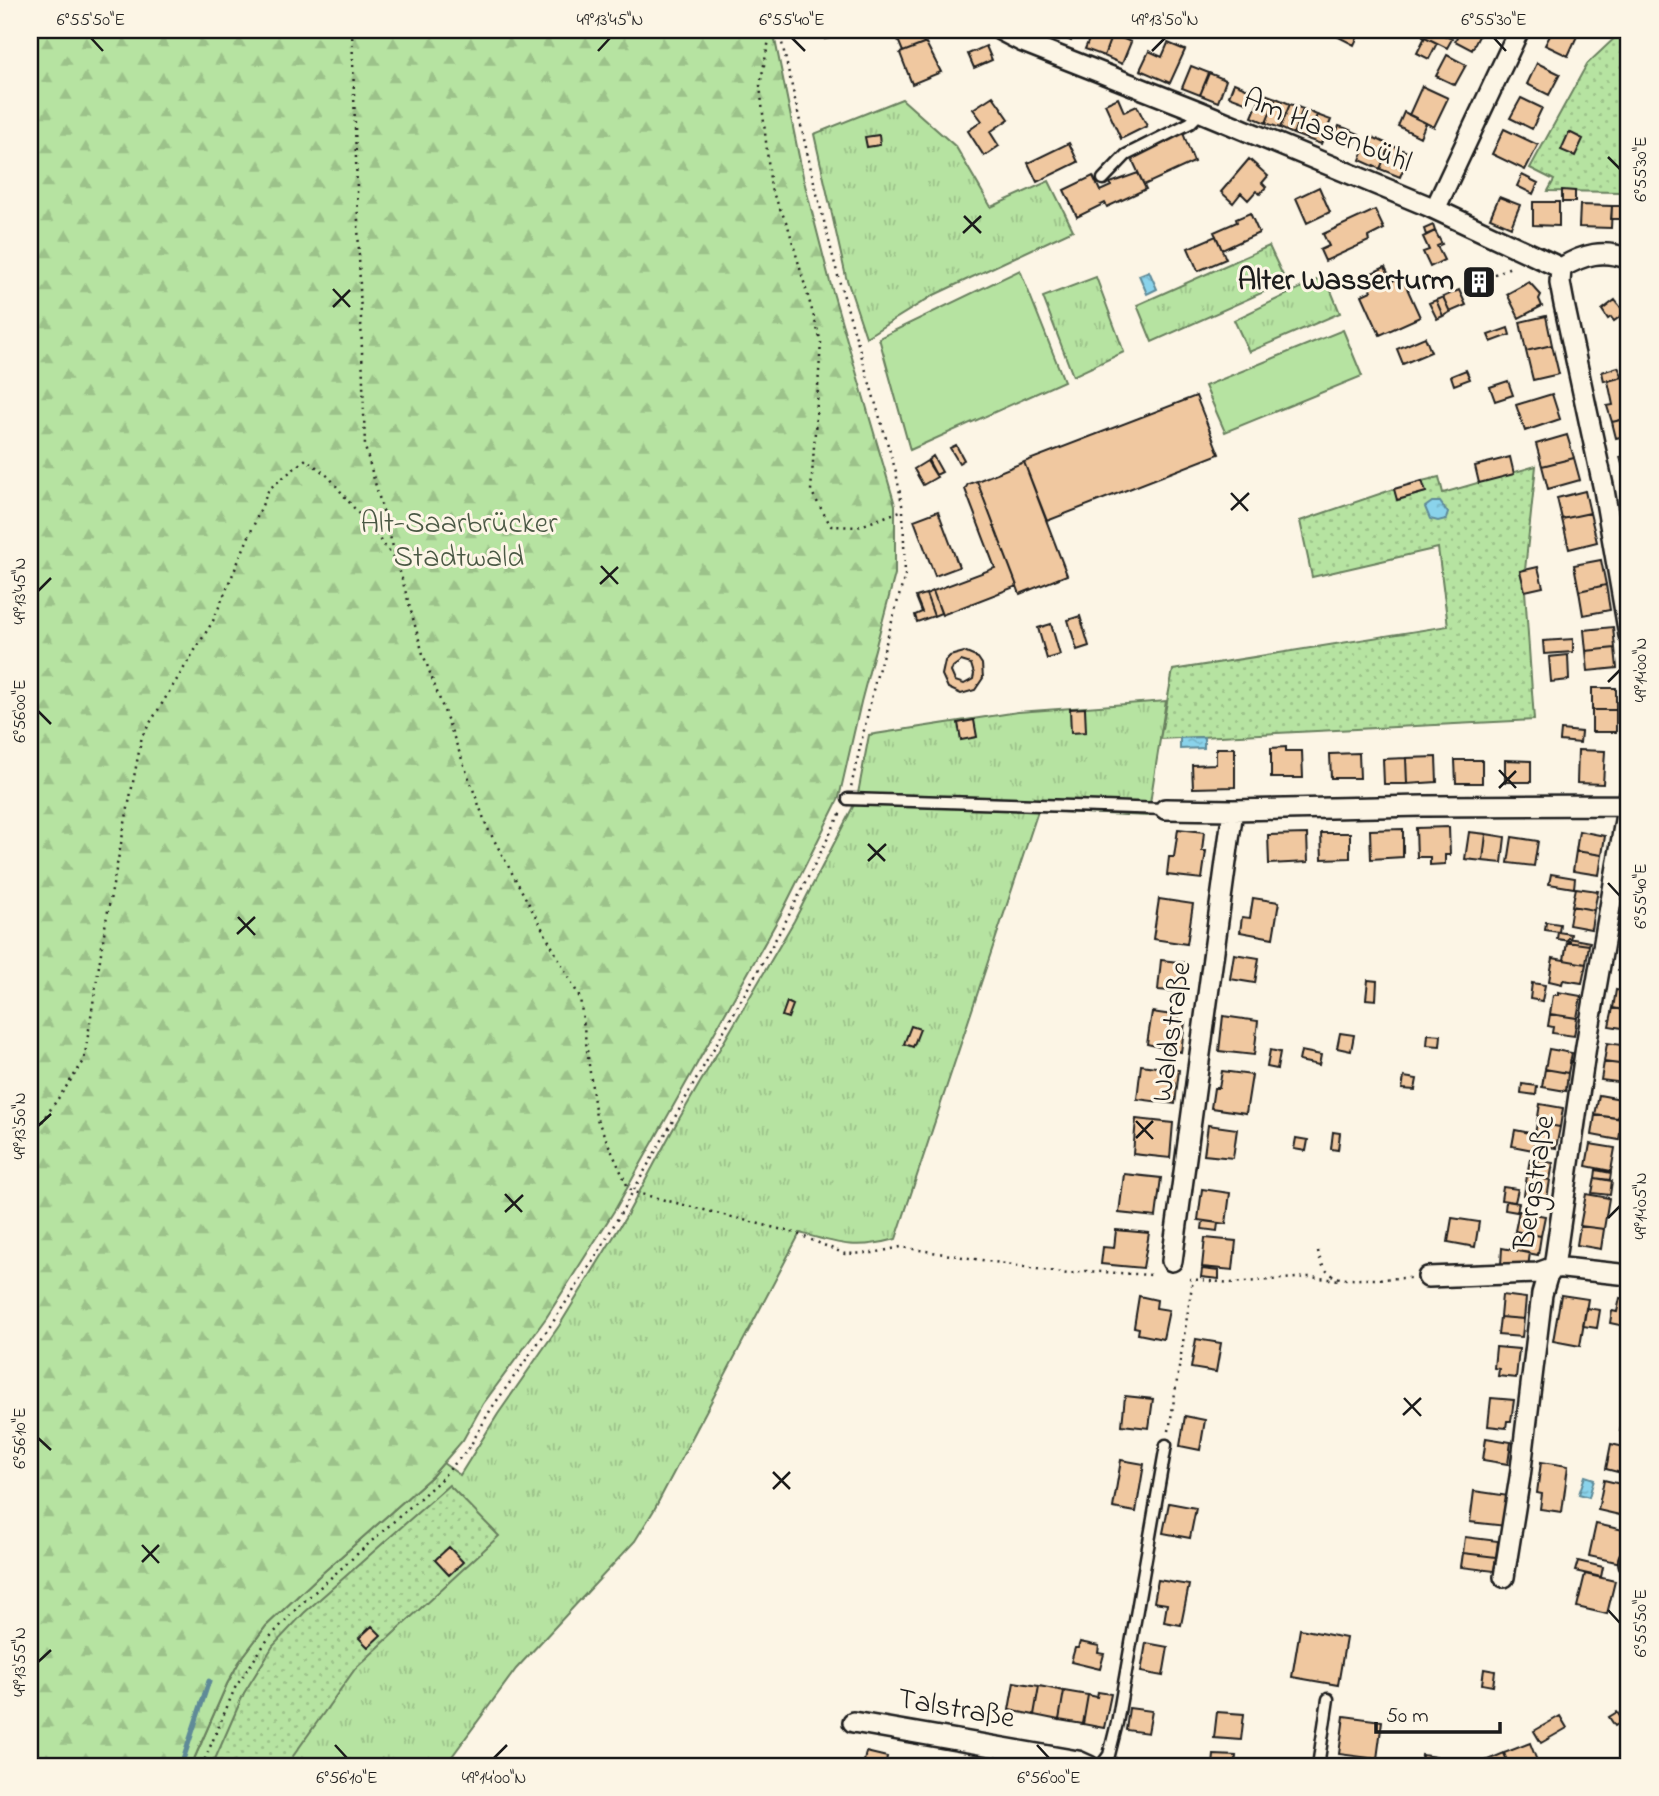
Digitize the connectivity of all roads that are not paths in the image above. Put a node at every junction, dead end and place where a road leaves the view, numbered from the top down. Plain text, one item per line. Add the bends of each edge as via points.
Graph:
1 (1000, 30) edge
2 (1519, 30) edge
3 (1025, 36) edge
4 (1201, 112) junction
5 (1102, 179) dead end
6 (1435, 209) junction
7 (1629, 259) edge
8 (1561, 268) junction
9 (1629, 635) edge
10 (848, 799) road end
11 (1629, 802) edge
12 (1165, 809) joint
13 (1233, 810) junction
14 (1172, 1261) dead end
15 (1554, 1267) junction
16 (1629, 1275) edge
17 (1427, 1278) road end
18 (1166, 1445) road end
19 (1504, 1577) dead end
20 (1328, 1699) dead end
21 (853, 1722) dead end
22 (1089, 1766) edge
23 (1101, 1766) edge
24 (1318, 1766) edge

1 - 3 street, Am Hasenbühl
2 - 6 street
3 - 4 street, Am Hasenbühl
4 - 5 lane via 1190,123 1126,155
4 - 6 street, Am Hasenbühl
6 - 8 street, Am Hasenbühl
7 - 8 street via 1595,253
8 - 9 street via 1560,283
10 - 12 lane
11 - 13 street
11 - 15 street, Bergstraße
12 - 13 street
13 - 14 street, Waldstraße
15 - 16 street
15 - 17 street via 1537,1273
15 - 19 street, Bergstraße via 1542,1294
18 - 23 lane via 1117,1723
20 - 24 lane
21 - 22 street, Talstraße

